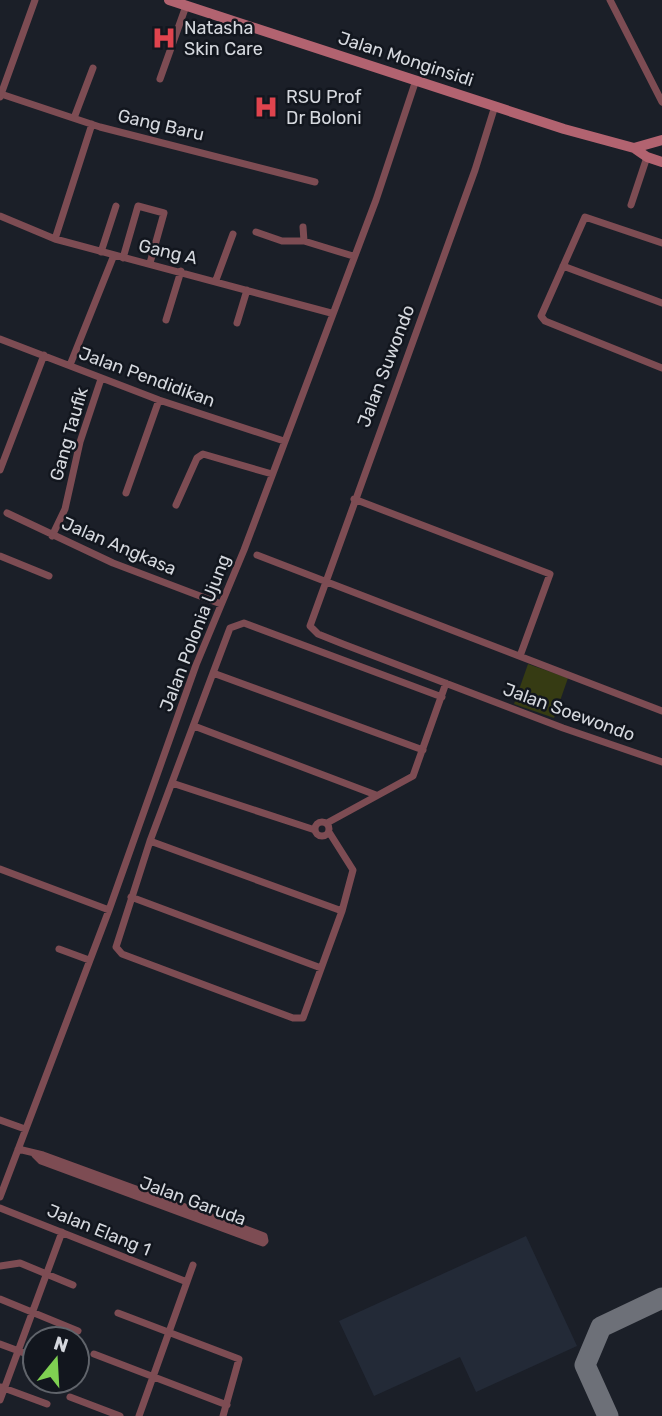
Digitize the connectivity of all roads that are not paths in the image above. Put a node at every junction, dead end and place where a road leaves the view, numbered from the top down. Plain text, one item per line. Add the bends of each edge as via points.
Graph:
1 (35, 0) edge
2 (169, 0) edge
3 (610, 0) edge
4 (186, 6) junction
5 (93, 68) dead end
6 (160, 79) dead end
7 (416, 80) junction
8 (1, 96) edge
9 (662, 102) edge
10 (495, 106) junction
11 (74, 118) junction
12 (92, 124) junction
13 (662, 140) edge
14 (634, 148) junction
15 (647, 158) junction
16 (662, 162) edge
17 (315, 181) dead end
18 (631, 205) dead end
19 (116, 206) dead end
20 (0, 216) edge
21 (303, 227) dead end
22 (256, 232) dead end
23 (233, 234) dead end
24 (55, 239) junction
25 (304, 241) junction
26 (662, 243) edge
27 (101, 252) junction
28 (114, 255) junction
29 (353, 257) junction
30 (123, 258) junction
31 (150, 263) junction
32 (563, 266) junction
33 (181, 271) junction
34 (216, 280) junction
35 (247, 290) junction
36 (662, 303) edge
37 (331, 313) junction
38 (166, 320) dead end
39 (237, 323) dead end
40 (0, 339) edge
41 (44, 355) junction
42 (70, 365) junction
43 (662, 368) edge
44 (101, 379) junction
45 (159, 400) junction
46 (284, 441) junction
47 (0, 470) edge
48 (272, 474) junction
49 (126, 493) dead end
50 (354, 499) junction
51 (176, 505) dead end
52 (6, 513) dead end
53 (52, 536) junction
54 (257, 555) dead end
55 (0, 556) edge
56 (49, 576) dead end
57 (324, 583) junction
58 (221, 604) junction
59 (318, 634) joint
60 (520, 656) junction
61 (213, 673) junction
62 (446, 683) junction
63 (442, 697) junction
64 (662, 711) edge
65 (194, 726) junction
66 (423, 750) junction
67 (662, 762) edge
68 (172, 783) junction
69 (376, 794) junction
70 (327, 823) junction
71 (315, 830) junction
72 (329, 832) junction
73 (150, 842) junction
74 (0, 869) edge
75 (131, 897) junction
76 (109, 910) junction
77 (342, 911) junction
78 (59, 949) dead end
79 (89, 960) junction
80 (321, 968) junction
81 (0, 1120) edge
82 (25, 1129) junction
83 (18, 1149) junction
84 (0, 1197) edge
85 (0, 1208) edge
86 (208, 1219) junction
87 (62, 1232) junction
88 (193, 1265) dead end
89 (0, 1266) edge
90 (46, 1274) junction
91 (187, 1282) junction
92 (73, 1285) dead end
93 (0, 1299) edge
94 (32, 1312) junction
95 (118, 1313) dead end
96 (63, 1325) edge
97 (171, 1331) junction
98 (0, 1344) edge
99 (18, 1351) junction
100 (21, 1352) edge
101 (94, 1354) dead end
102 (153, 1377) junction
103 (2, 1387) edge
104 (70, 1396) dead end
105 (0, 1400) edge
106 (47, 1404) dead end
107 (227, 1405) junction
108 (120, 1416) edge
109 (139, 1416) edge
110 (223, 1416) edge

1 - 8 street
2 - 4 main road, Jalan Monginsidi
3 - 9 street
4 - 6 street
4 - 7 main road, Jalan Monginsidi
5 - 11 street
7 - 10 main road, Jalan Monginsidi
7 - 29 street, Jalan Polonia Ujung
8 - 11 street, Gang Baru
10 - 14 main road, Jalan Monginsidi
10 - 50 street, Jalan Suwondo
11 - 12 street, Gang Baru
12 - 17 street, Gang Baru
12 - 24 street
13 - 14 main road
14 - 15 main road, Jalan Monginsidi
15 - 16 main road, Jalan Monginsidi
15 - 18 street
19 - 27 street
20 - 24 street, Gang A
21 - 25 street
22 - 25 street via 286,242
23 - 34 street
24 - 27 street, Gang A
25 - 29 street
26 - 32 street via 586,216
27 - 28 street, Gang A
28 - 30 street, Gang A
28 - 42 street
29 - 37 street, Jalan Polonia Ujung
30 - 31 street, Gang A
30 - 31 street via 138,206 164,213
31 - 33 street, Gang A
32 - 36 street
32 - 43 street via 542,318
33 - 34 street, Gang A
33 - 38 street
34 - 35 street, Gang A
35 - 37 street, Gang A
35 - 39 street
37 - 46 street, Jalan Polonia Ujung
40 - 41 street, Jalan Pendidikan
41 - 42 street, Jalan Pendidikan
41 - 47 street
42 - 44 street, Jalan Pendidikan
44 - 45 street, Jalan Pendidikan
44 - 53 street, Gang Taufik via 65,509
45 - 46 street, Jalan Pendidikan
45 - 49 street
46 - 48 street, Jalan Polonia Ujung
48 - 51 street via 203,454
48 - 58 street, Jalan Polonia Ujung
50 - 57 street, Jalan Suwondo
50 - 60 street via 550,574
52 - 53 street, Jalan Angkasa
53 - 58 street, Jalan Angkasa
54 - 57 street
55 - 56 street
57 - 59 street, Jalan Suwondo via 310,622
57 - 60 street
58 - 76 street, Jalan Polonia Ujung
59 - 62 street, Jalan Soewondo
60 - 64 street
61 - 63 street via 230,628 244,623
61 - 65 street
61 - 66 street
62 - 63 street
62 - 67 street, Jalan Soewondo
63 - 66 street
65 - 68 street
65 - 69 street
66 - 69 street via 410,779
68 - 71 street
68 - 73 street
69 - 70 street
70 - 71 street via 317,824
70 - 72 street
71 - 72 street via 321,836
72 - 77 street via 353,870
73 - 75 street
73 - 77 street
74 - 76 street
75 - 80 street
75 - 80 street via 117,950 232,995 301,1019
76 - 79 street, Jalan Polonia Ujung
77 - 80 street
78 - 79 street
79 - 82 street, Jalan Polonia Ujung
81 - 82 street
82 - 83 street, Jalan Polonia Ujung
83 - 84 street, Jalan Polonia Ujung
83 - 86 street, Jalan Garuda
85 - 87 street, Jalan Elang 1
86 - 86 street, Jalan Garuda via 264,1236 266,1240 263,1243
87 - 90 street
87 - 91 street, Jalan Elang 1
88 - 91 street
89 - 90 street via 20,1263
90 - 92 street
90 - 94 street
91 - 97 street
93 - 94 street
94 - 96 street
94 - 99 street
95 - 97 street
97 - 102 street
97 - 107 street via 239,1359
98 - 99 street
99 - 100 street
99 - 103 street
101 - 102 street
102 - 107 street
102 - 109 street
103 - 105 street
103 - 106 street
104 - 108 street
107 - 110 street

